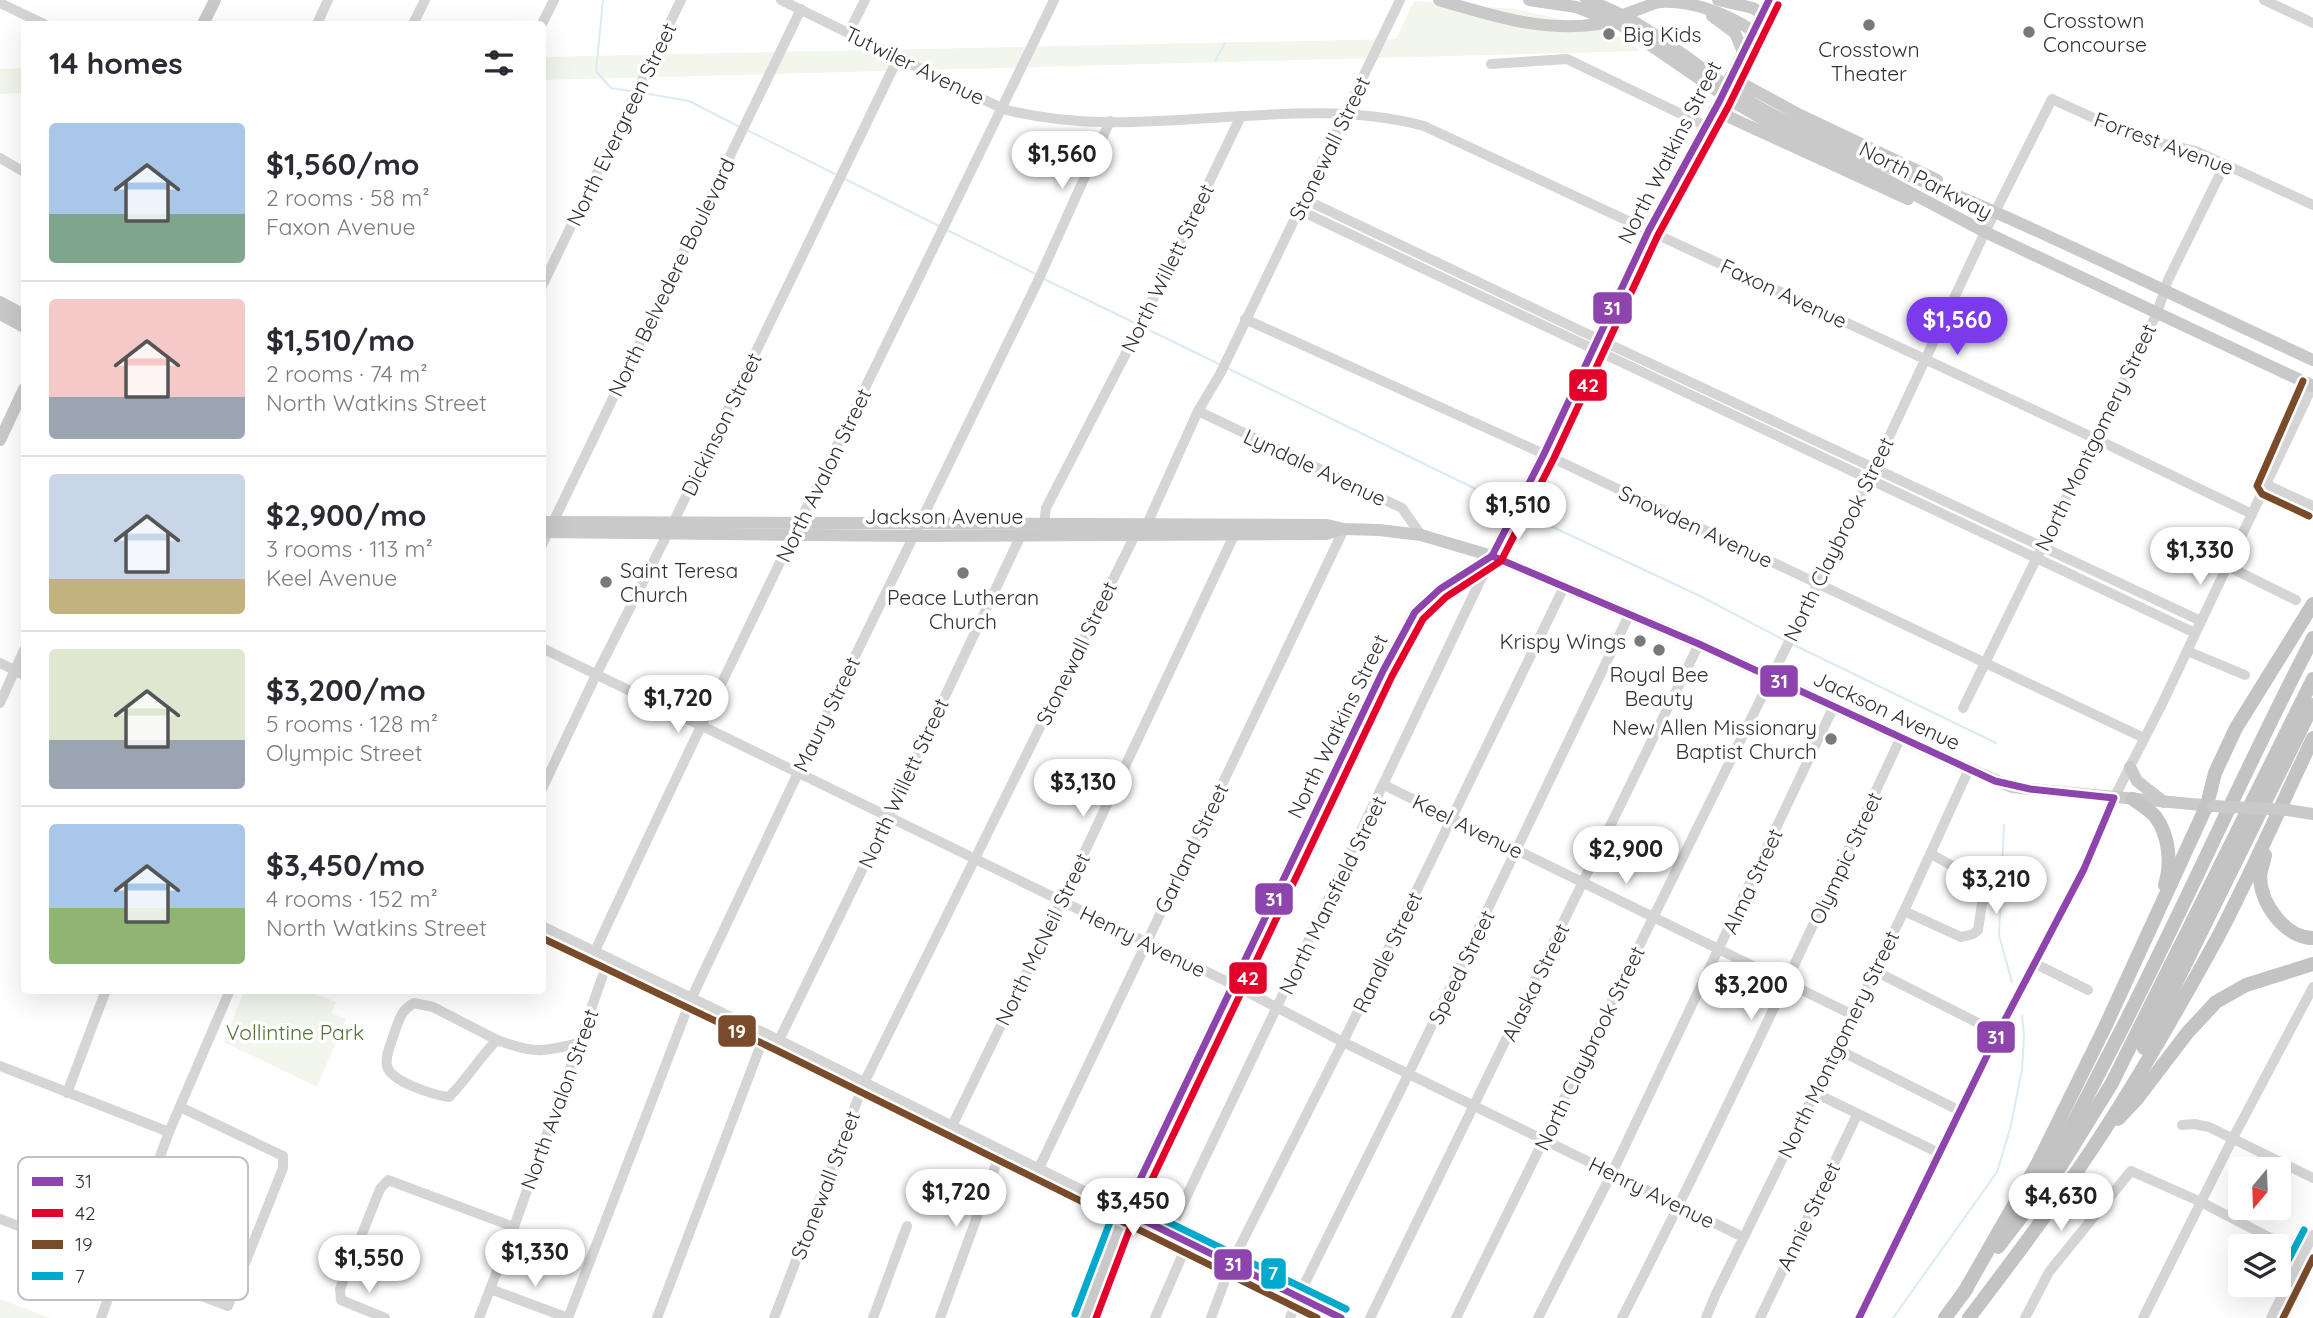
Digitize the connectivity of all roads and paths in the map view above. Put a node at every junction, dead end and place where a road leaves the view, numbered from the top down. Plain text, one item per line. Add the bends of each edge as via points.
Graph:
1 (215, 0) edge
2 (328, 0) edge
3 (425, 0) edge
4 (554, 0) edge
5 (681, 0) edge
6 (780, 0) edge
7 (865, 0) edge
8 (1054, 0) edge
9 (1400, 0) edge
10 (1439, 0) edge
11 (1529, 0) edge
12 (1586, 0) edge
13 (1718, 0) edge
14 (1769, 0) edge
15 (2264, 0) edge
16 (1671, 1) edge
17 (0, 3) edge
18 (801, 9) junction
19 (1762, 14) junction
20 (38, 21) edge
21 (204, 21) edge
22 (318, 21) edge
23 (414, 21) edge
24 (544, 21) edge
25 (2313, 22) edge
26 (1753, 31) junction
27 (849, 32) junction
28 (1743, 52) junction
29 (898, 58) junction
30 (1491, 64) dead end
31 (1732, 74) junction
32 (2052, 99) joint
33 (1716, 106) junction
34 (1003, 109) junction
35 (1346, 114) junction
36 (1241, 116) junction
37 (1110, 121) junction
38 (1706, 126) junction
39 (0, 159) edge
40 (2225, 164) junction
41 (21, 170) edge
42 (1304, 199) junction
43 (2313, 205) edge
44 (1299, 210) junction
45 (1995, 212) junction
46 (1649, 230) junction
47 (1985, 232) junction
48 (1429, 259) junction
49 (1424, 270) junction
50 (1439, 271) junction
51 (546, 278) edge
52 (2164, 291) junction
53 (0, 302) edge
54 (21, 313) edge
55 (2157, 313) junction
56 (0, 314) edge
57 (1245, 319) junction
58 (21, 325) edge
59 (1595, 344) junction
60 (1926, 359) junction
61 (2313, 360) edge
62 (2313, 385) edge
63 (21, 395) edge
64 (1741, 407) junction
65 (1198, 411) junction
66 (1736, 417) junction
67 (2094, 438) junction
68 (0, 440) edge
69 (1544, 454) junction
70 (1874, 469) junction
71 (1869, 480) junction
72 (2267, 485) junction
73 (2313, 506) edge
74 (2252, 514) junction
75 (919, 522) junction
76 (1147, 524) junction
77 (547, 527) edge
78 (670, 528) junction
79 (796, 529) junction
80 (1344, 529) junction
81 (1023, 530) junction
82 (1043, 530) junction
83 (1236, 530) junction
84 (1135, 535) junction
85 (1421, 535) junction
86 (912, 536) junction
87 (2041, 547) junction
88 (1492, 556) junction
89 (2036, 557) junction
90 (2227, 566) junction
91 (1817, 583) junction
92 (1564, 587) junction
93 (2296, 600) dead end
94 (2313, 604) edge
95 (1629, 615) junction
96 (2201, 621) junction
97 (2195, 633) junction
98 (2313, 638) edge
99 (1699, 645) junction
100 (546, 650) edge
101 (2187, 651) junction
102 (0, 663) edge
103 (1985, 663) junction
104 (20, 673) edge
105 (596, 675) junction
106 (2245, 675) dead end
107 (1770, 677) junction
108 (2313, 679) edge
109 (0, 703) edge
110 (2313, 705) edge
111 (1834, 706) junction
112 (1963, 708) dead end
113 (700, 725) junction
114 (1901, 737) junction
115 (2144, 738) junction
116 (2313, 738) edge
117 (2130, 767) junction
118 (1969, 769) junction
119 (798, 773) junction
120 (546, 781) edge
121 (1384, 785) junction
122 (2114, 798) junction
123 (2133, 799) junction
124 (2165, 802) junction
125 (2210, 806) junction
126 (2313, 814) edge
127 (888, 817) junction
128 (1452, 820) junction
129 (2269, 835) junction
130 (1516, 851) junction
131 (1931, 854) junction
132 (973, 859) junction
133 (1583, 883) junction
134 (1061, 902) junction
135 (1904, 911) junction
136 (1653, 916) junction
137 (2154, 922) junction
138 (546, 928) edge
139 (2313, 938) edge
140 (1146, 942) junction
141 (1720, 949) junction
142 (595, 951) junction
143 (609, 958) junction
144 (2036, 964) junction
145 (2313, 964) edge
146 (1875, 971) junction
147 (1787, 982) junction
148 (1232, 984) junction
149 (2313, 988) edge
150 (2088, 990) dead end
151 (104, 994) edge
152 (228, 994) edge
153 (691, 999) junction
154 (1278, 1009) junction
155 (1853, 1015) junction
156 (1998, 1033) junction
157 (765, 1034) junction
158 (497, 1040) junction
159 (779, 1040) junction
160 (1343, 1042) junction
161 (579, 1044) junction
162 (1836, 1049) junction
163 (0, 1066) edge
164 (1409, 1073) junction
165 (864, 1083) junction
166 (1813, 1092) junction
167 (67, 1093) junction
168 (1474, 1106) junction
169 (180, 1107) junction
170 (1960, 1111) junction
171 (1857, 1115) junction
172 (2182, 1125) dead end
173 (952, 1126) junction
174 (2104, 1131) junction
175 (169, 1132) junction
176 (2233, 1138) junction
177 (1545, 1140) junction
178 (2095, 1145) junction
179 (1001, 1151) junction
180 (1939, 1153) junction
181 (160, 1157) edge
182 (1039, 1168) junction
183 (1612, 1172) junction
184 (2313, 1178) edge
185 (2201, 1202) junction
186 (1680, 1205) junction
187 (1125, 1211) junction
188 (0, 1219) edge
189 (18, 1226) edge
190 (907, 1226) dead end
191 (514, 1227) junction
192 (1170, 1233) junction
193 (2313, 1235) edge
194 (1743, 1237) junction
195 (1188, 1242) junction
196 (2303, 1255) junction
197 (248, 1256) edge
198 (1231, 1264) junction
199 (1976, 1275) junction
200 (491, 1289) junction
201 (1962, 1294) junction
202 (1298, 1297) junction
203 (107, 1300) edge
204 (212, 1300) edge
205 (230, 1300) edge
206 (101, 1318) edge
207 (385, 1318) edge
208 (479, 1318) edge
209 (568, 1318) edge
210 (657, 1318) edge
211 (774, 1318) edge
212 (873, 1318) edge
213 (940, 1318) edge
214 (1085, 1318) edge
215 (1155, 1318) edge
216 (1211, 1318) edge
217 (1290, 1318) edge
218 (1341, 1318) edge
219 (1370, 1318) edge
220 (1456, 1318) edge
221 (1538, 1318) edge
222 (1622, 1318) edge
223 (1706, 1318) edge
224 (1760, 1318) edge
225 (1859, 1318) edge
226 (1945, 1318) edge
227 (1969, 1318) edge
228 (2025, 1318) edge
229 (2143, 1318) edge
230 (2271, 1318) edge

1 - 21 main road
2 - 22 street
3 - 23 street
4 - 24 street
5 - 51 street, North Evergreen Street
6 - 18 street, Tutwiler Avenue
7 - 27 street
8 - 34 street, North Avalon Street
9 - 35 street, Stonewall Street
10 - 16 main road, bridge via 1500,17 1574,28
11 - 47 main road, North Parkway via 1576,7 1621,25 1754,115
12 - 45 main road, North Parkway via 1640,25 1757,106
13 - 19 main road
14 - 19 main road, North Watkins Street
15 - 25 street
16 - 26 main road via 1705,7
16 - 28 main road via 1724,23 1735,33
17 - 20 street
18 - 27 street, Tutwiler Avenue
18 - 77 street, North Belvedere Boulevard
19 - 26 main road, North Watkins Street
26 - 28 main road, North Watkins Street
27 - 29 street, Tutwiler Avenue
28 - 31 main road, North Watkins Street
29 - 34 street, Tutwiler Avenue
29 - 78 street, Dickinson Street
30 - 38 street via 1567,59
31 - 33 main road, North Watkins Street, bridge
31 - 45 main road via 1800,115
32 - 40 street, Forrest Avenue via 2135,137 2196,151
32 - 45 street, North Claybrook Street
33 - 38 main road, North Watkins Street
33 - 47 main road
34 - 37 street, Tutwiler Avenue via 1053,119
34 - 79 street, North Avalon Street
35 - 36 street, Tutwiler Avenue
35 - 42 street, Stonewall Street
35 - 46 street, Faxon Avenue via 1424,125
36 - 37 street, Tutwiler Avenue
36 - 82 street, North Willett Street via 1046,508
37 - 75 street, Maury Street
38 - 46 main road, North Watkins Street
39 - 41 street
40 - 43 street, Forrest Avenue
40 - 52 street, North Montgomery Street
42 - 44 street, Stonewall Street
42 - 48 street
44 - 49 street
44 - 57 street, Stonewall Street
45 - 47 street, North Claybrook Street
45 - 52 main road, North Parkway
46 - 59 main road, North Watkins Street
46 - 60 street, Faxon Avenue
47 - 55 main road, North Parkway
47 - 60 street, North Claybrook Street
48 - 49 street
48 - 50 street
49 - 50 street
50 - 59 street
52 - 55 street, North Montgomery Street
52 - 61 main road, North Parkway
53 - 54 main road
55 - 62 main road, North Parkway
55 - 67 street, North Montgomery Street
56 - 58 main road
57 - 65 street, Stonewall Street
57 - 69 street, Snowden Avenue
59 - 64 street
59 - 66 street
59 - 69 main road, North Watkins Street
60 - 67 street, Faxon Avenue
60 - 70 street, North Claybrook Street
62 - 72 street
63 - 68 main road
64 - 66 street
64 - 70 street
65 - 76 street, Stonewall Street
65 - 85 street, Lyndale Avenue via 1402,508
66 - 71 street
67 - 74 street, Faxon Avenue
67 - 87 street, North Montgomery Street
69 - 88 main road, North Watkins Street
69 - 91 street, Snowden Avenue
70 - 71 street, North Claybrook Street
70 - 87 street
71 - 89 street
71 - 91 street, North Claybrook Street
72 - 73 street
72 - 74 street
74 - 90 street
75 - 79 main road, Jackson Avenue
75 - 81 main road, Jackson Avenue
75 - 86 street, Maury Street
76 - 82 main road, Jackson Avenue
76 - 83 main road, Jackson Avenue
76 - 84 street, Stonewall Street
77 - 78 main road, Jackson Avenue
78 - 79 main road, Jackson Avenue
78 - 105 street, Dickinson Street
79 - 86 main road, Jackson Avenue
79 - 113 street, North Avalon Street
80 - 83 main road, Jackson Avenue via 1327,525
80 - 85 main road, Jackson Avenue
80 - 140 street, Garland Street
81 - 82 main road, Jackson Avenue
81 - 86 main road, Jackson Avenue
81 - 127 street, North Willett Street
82 - 84 main road, Jackson Avenue
83 - 84 main road, Jackson Avenue
83 - 134 street, North McNeil Street
84 - 132 street, Stonewall Street
85 - 88 main road, Jackson Avenue
86 - 119 street, Maury Street
87 - 89 street, North Montgomery Street
87 - 96 street
88 - 92 main road, Jackson Avenue
88 - 121 street, North Mansfield Street
88 - 148 main road, North Watkins Street via 1440,589 1415,612
89 - 97 street
89 - 103 street, North Montgomery Street
90 - 93 street
90 - 96 street
91 - 103 street, Snowden Avenue
91 - 107 street, North Claybrook Street
92 - 95 main road, Jackson Avenue
92 - 128 street, Randle Street
94 - 125 highway via 2236,728 2216,773
95 - 99 main road, Jackson Avenue
95 - 130 street, Speed Street
96 - 97 street
97 - 101 street
98 - 199 highway via 2075,1119 2048,1169
99 - 107 main road, Jackson Avenue
99 - 133 street, Alaska Street
100 - 105 street, Henry Avenue
101 - 106 street
101 - 115 street
102 - 104 street
103 - 112 street, North Montgomery Street
103 - 115 street, Snowden Avenue
104 - 109 street
105 - 113 street, Henry Avenue
105 - 120 street, Dickinson Street
107 - 111 main road, Jackson Avenue
107 - 136 street, North Claybrook Street
108 - 199 highway via 2112,1083 2062,1164
110 - 174 highway
111 - 114 main road, Jackson Avenue
111 - 141 street, Alma Street
113 - 119 street, Henry Avenue
113 - 142 street, North Avalon Street
114 - 118 main road, Jackson Avenue
114 - 147 street, Olympic Street
115 - 117 street
116 - 129 highway
117 - 122 street
117 - 124 main road via 2137,781
118 - 122 main road, Jackson Avenue via 2012,786
118 - 131 street, North Montgomery Street
119 - 127 street, Henry Avenue
119 - 153 street, Maury Street
121 - 128 street, Keel Avenue
121 - 154 street, North Mansfield Street
122 - 123 main road, Jackson Avenue
122 - 144 street
123 - 124 main road, Jackson Avenue
123 - 137 highway via 2154,815 2169,857
124 - 125 main road, Jackson Avenue
125 - 126 main road, Jackson Avenue, bridge
125 - 137 highway
127 - 132 street, Henry Avenue
127 - 159 street, North Willett Street
128 - 130 street, Keel Avenue
128 - 160 street, Randle Street
129 - 139 highway via 2260,878 2268,906 2292,932
129 - 174 highway via 2213,945
130 - 133 street, Keel Avenue
130 - 164 street, Speed Street
131 - 135 street, North Montgomery Street
131 - 135 street via 1984,884 1978,930 1961,937
132 - 134 street, Henry Avenue
132 - 165 street, Stonewall Street
133 - 136 street, Keel Avenue
133 - 168 street, Alaska Street
134 - 140 street, Henry Avenue
134 - 173 street, North McNeil Street
135 - 146 street, North Montgomery Street
136 - 141 street, Keel Avenue
136 - 177 street, North Claybrook Street
137 - 201 highway via 2038,1163
138 - 142 street
140 - 148 street, Henry Avenue
140 - 182 street, Garland Street
141 - 147 street, Keel Avenue
141 - 183 street, Alma Street
142 - 143 street
143 - 153 street
143 - 161 street, North Avalon Street
144 - 150 street
144 - 156 street
145 - 178 highway via 2246,985 2216,1002
146 - 155 street, North Montgomery Street
146 - 156 street
147 - 155 street, Keel Avenue
147 - 186 street, Olympic Street
148 - 154 street, Henry Avenue
148 - 187 main road, North Watkins Street
149 - 176 street
151 - 167 street
152 - 169 street
153 - 157 street
153 - 209 street, Maury Street
154 - 160 street, Henry Avenue
154 - 192 street, North Mansfield Street
155 - 162 street, North Montgomery Street
156 - 170 street
157 - 159 street
157 - 210 street
158 - 158 street via 433,1007 414,1003 401,1014 387,1064 403,1081 429,1094 449,1097
158 - 161 street via 539,1052
159 - 165 street
160 - 164 street, Henry Avenue
160 - 198 street, Randle Street
161 - 191 street, North Avalon Street
162 - 166 street, North Montgomery Street
162 - 170 street
163 - 167 street
164 - 168 street, Henry Avenue
164 - 202 street, Speed Street
165 - 173 street
165 - 211 street, Stonewall Street
166 - 171 street
166 - 194 street, North Montgomery Street
167 - 175 street
168 - 177 street, Henry Avenue
168 - 219 street, Alaska Street
169 - 175 street
169 - 197 street via 283,1156 283,1168
170 - 180 street
171 - 180 street
171 - 224 street, Annie Street
172 - 176 street via 2209,1127
173 - 179 street
174 - 178 highway
175 - 181 street
176 - 184 street
176 - 185 street
177 - 183 street, Henry Avenue
177 - 220 street, North Claybrook Street
178 - 227 highway
179 - 182 street
179 - 213 street
180 - 225 street
182 - 187 street
183 - 186 street, Henry Avenue
183 - 221 street, Alma Street
185 - 196 street
185 - 228 street via 2131,1171 2049,1272
185 - 229 street
186 - 194 street, Henry Avenue
186 - 222 street, Olympic Street
187 - 192 street
187 - 214 main road, North Watkins Street
188 - 189 street
190 - 212 street
191 - 200 street, North Avalon Street
191 - 207 street via 388,1180 380,1189 340,1289 341,1300
192 - 195 street
193 - 196 street
194 - 223 street, North Montgomery Street
195 - 198 street
195 - 215 street
196 - 230 street
198 - 202 street
198 - 216 street, Randle Street
199 - 201 highway
200 - 208 street, North Avalon Street
200 - 209 street
201 - 226 highway
202 - 217 street, Speed Street
202 - 218 street
203 - 206 street
204 - 205 street via 228,1306

